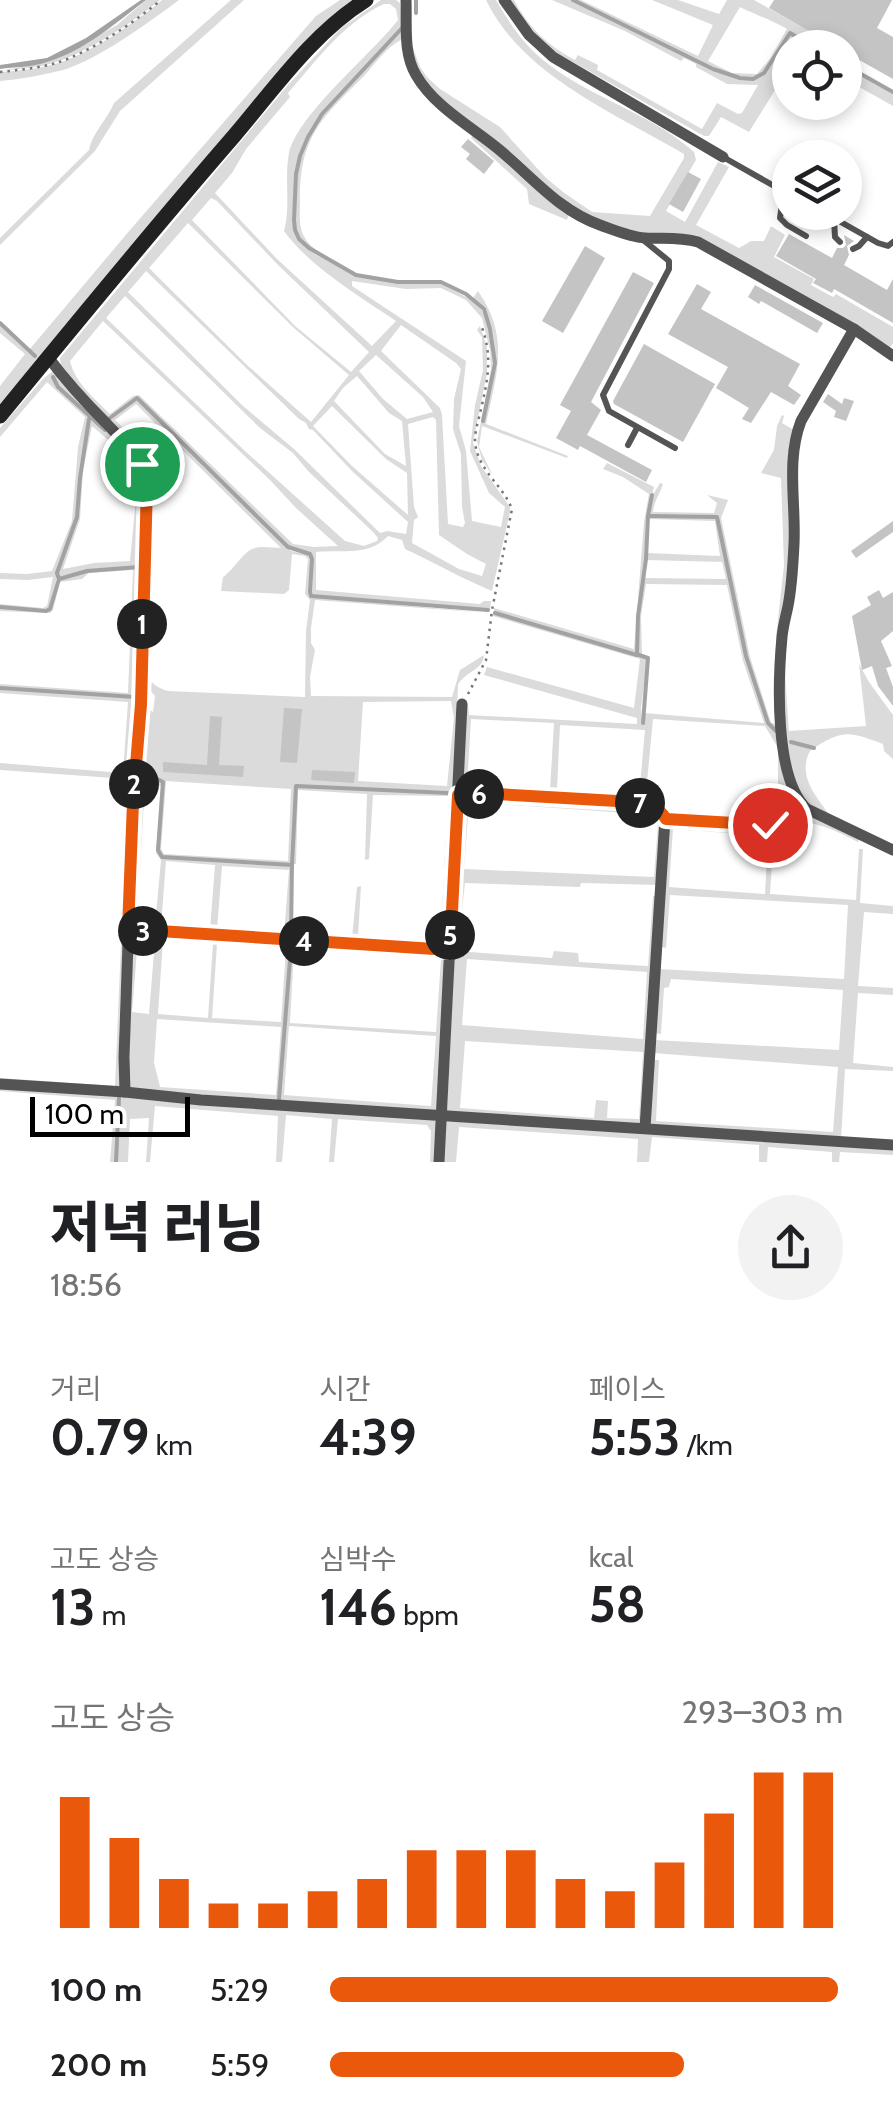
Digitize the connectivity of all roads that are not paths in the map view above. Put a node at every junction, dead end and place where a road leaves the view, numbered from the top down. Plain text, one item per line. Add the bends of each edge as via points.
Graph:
1 (366, 0) edge
2 (406, 0) edge
3 (504, 0) edge
4 (723, 157) joint
5 (772, 185) edge
6 (795, 230) edge
7 (835, 230) edge
8 (855, 230) edge
9 (806, 236) dead end
10 (867, 237) junction
11 (642, 238) junction
12 (840, 242) dead end
13 (893, 242) edge
14 (853, 250) dead end
15 (854, 329) junction
16 (893, 356) edge
17 (48, 357) junction
18 (0, 416) edge
19 (637, 428) junction
20 (628, 446) dead end
21 (675, 448) dead end
22 (462, 704) road end
23 (458, 795) junction
24 (802, 804) junction
25 (666, 819) junction
26 (893, 850) edge
27 (0, 1084) edge
28 (125, 1092) junction
29 (440, 1116) junction
30 (644, 1128) junction
31 (893, 1146) edge
32 (439, 1162) edge

1 - 17 main road via 336,20 288,72
2 - 11 street via 410,61 440,102 571,211
3 - 4 street via 553,57
4 - 5 lane
6 - 9 lane
7 - 12 lane
8 - 10 lane
10 - 13 lane
10 - 14 lane
11 - 15 street via 698,242
11 - 19 lane via 670,261 669,268 604,395 609,411
15 - 16 street
15 - 24 street via 801,421 794,447 782,736 786,770
17 - 18 main road
17 - 28 street via 146,472
19 - 20 lane
19 - 21 lane
22 - 23 street
23 - 25 street via 634,802 654,806
23 - 29 street
24 - 25 street via 770,825
24 - 26 street
25 - 30 street
27 - 28 street
28 - 29 street
29 - 30 street
29 - 32 street
30 - 31 street

